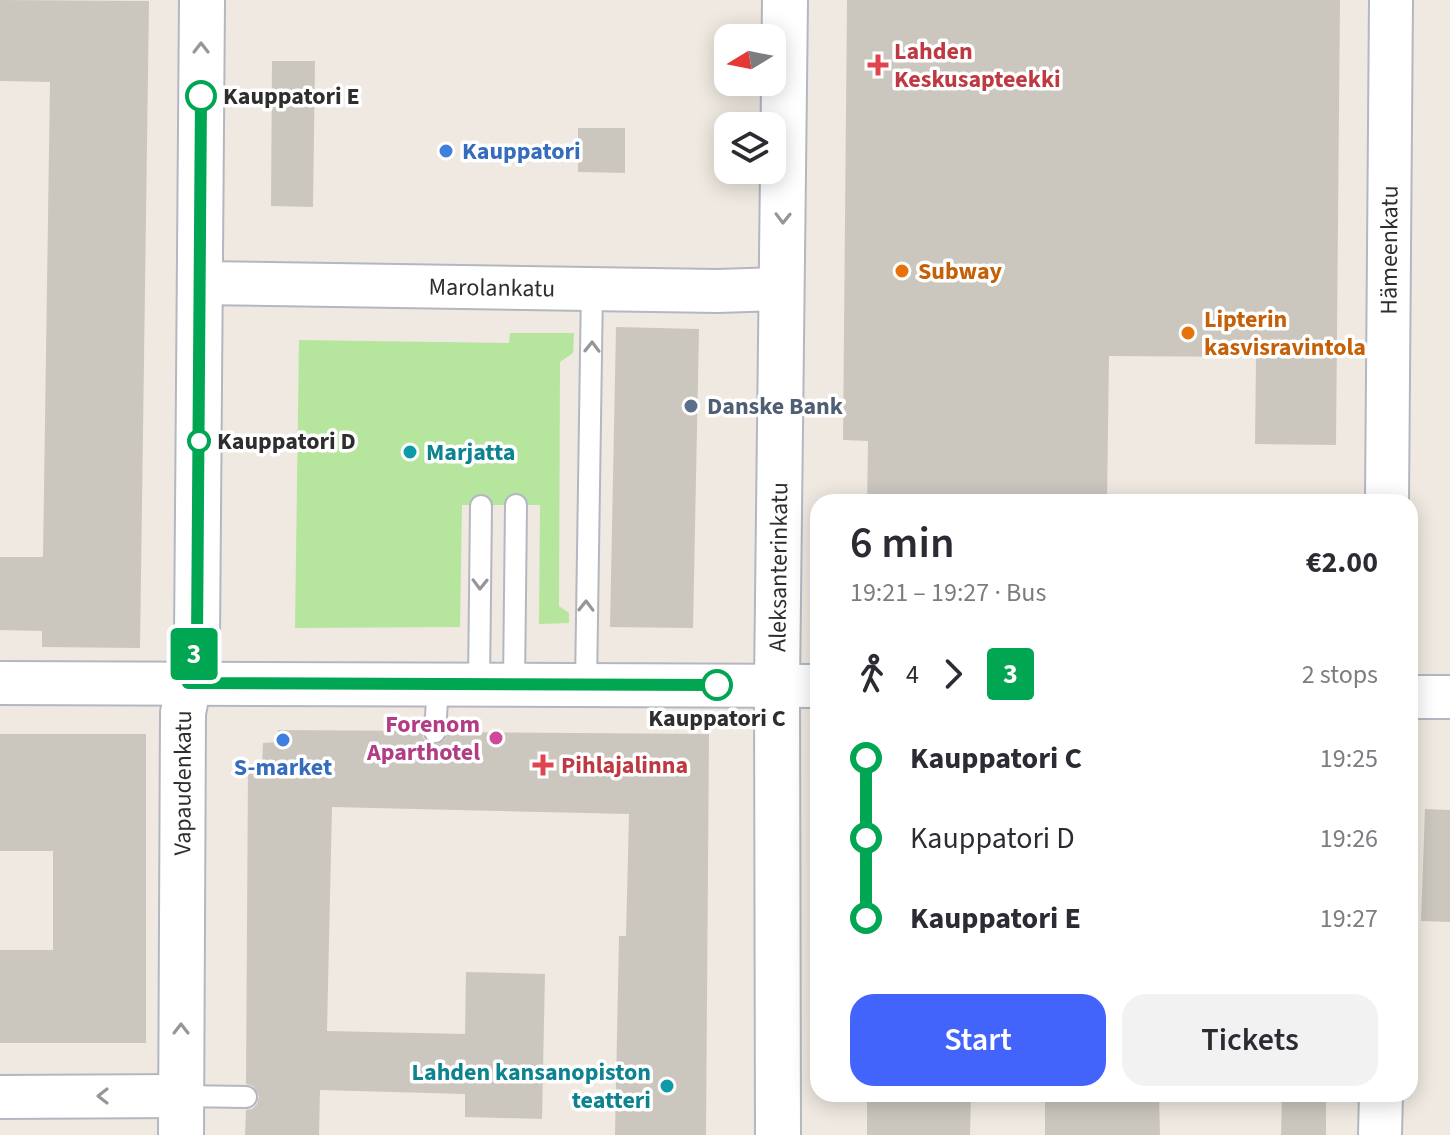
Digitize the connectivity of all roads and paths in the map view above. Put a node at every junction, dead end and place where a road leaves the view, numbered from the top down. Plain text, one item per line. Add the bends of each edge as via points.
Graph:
1 (202, 0) edge
2 (785, 0) edge
3 (1391, 0) edge
4 (200, 283) junction
5 (592, 288) junction
6 (782, 289) junction
7 (1387, 494) edge
8 (516, 505) dead end
9 (481, 506) dead end
10 (0, 683) edge
11 (188, 683) junction
12 (438, 684) junction
13 (497, 684) junction
14 (586, 684) junction
15 (798, 686) edge
16 (1418, 697) edge
17 (1450, 697) edge
18 (435, 732) dead end
19 (0, 1097) edge
20 (246, 1097) dead end
21 (1381, 1102) edge
22 (181, 1115) edge
23 (778, 1135) edge
24 (1380, 1135) edge

4 -> 1 main road, Vapaudenkatu
2 -> 6 main road, Aleksanterinkatu
3 - 7 street, Hämeenkatu
4 - 5 street, Marolankatu
4 - 11 main road, Vapaudenkatu via 197,640
5 - 6 street, Marolankatu
14 -> 5 lane
6 - 15 main road, Aleksanterinkatu
8 - 13 lane
9 -> 13 lane
10 - 11 street
11 - 12 street
22 -> 11 main road, Vapaudenkatu via 183,713
12 - 13 street
12 - 18 lane
13 - 14 street
14 - 15 street
15 - 23 main road, Aleksanterinkatu
16 - 17 street
22 -> 19 street
20 - 22 lane
21 - 24 street

